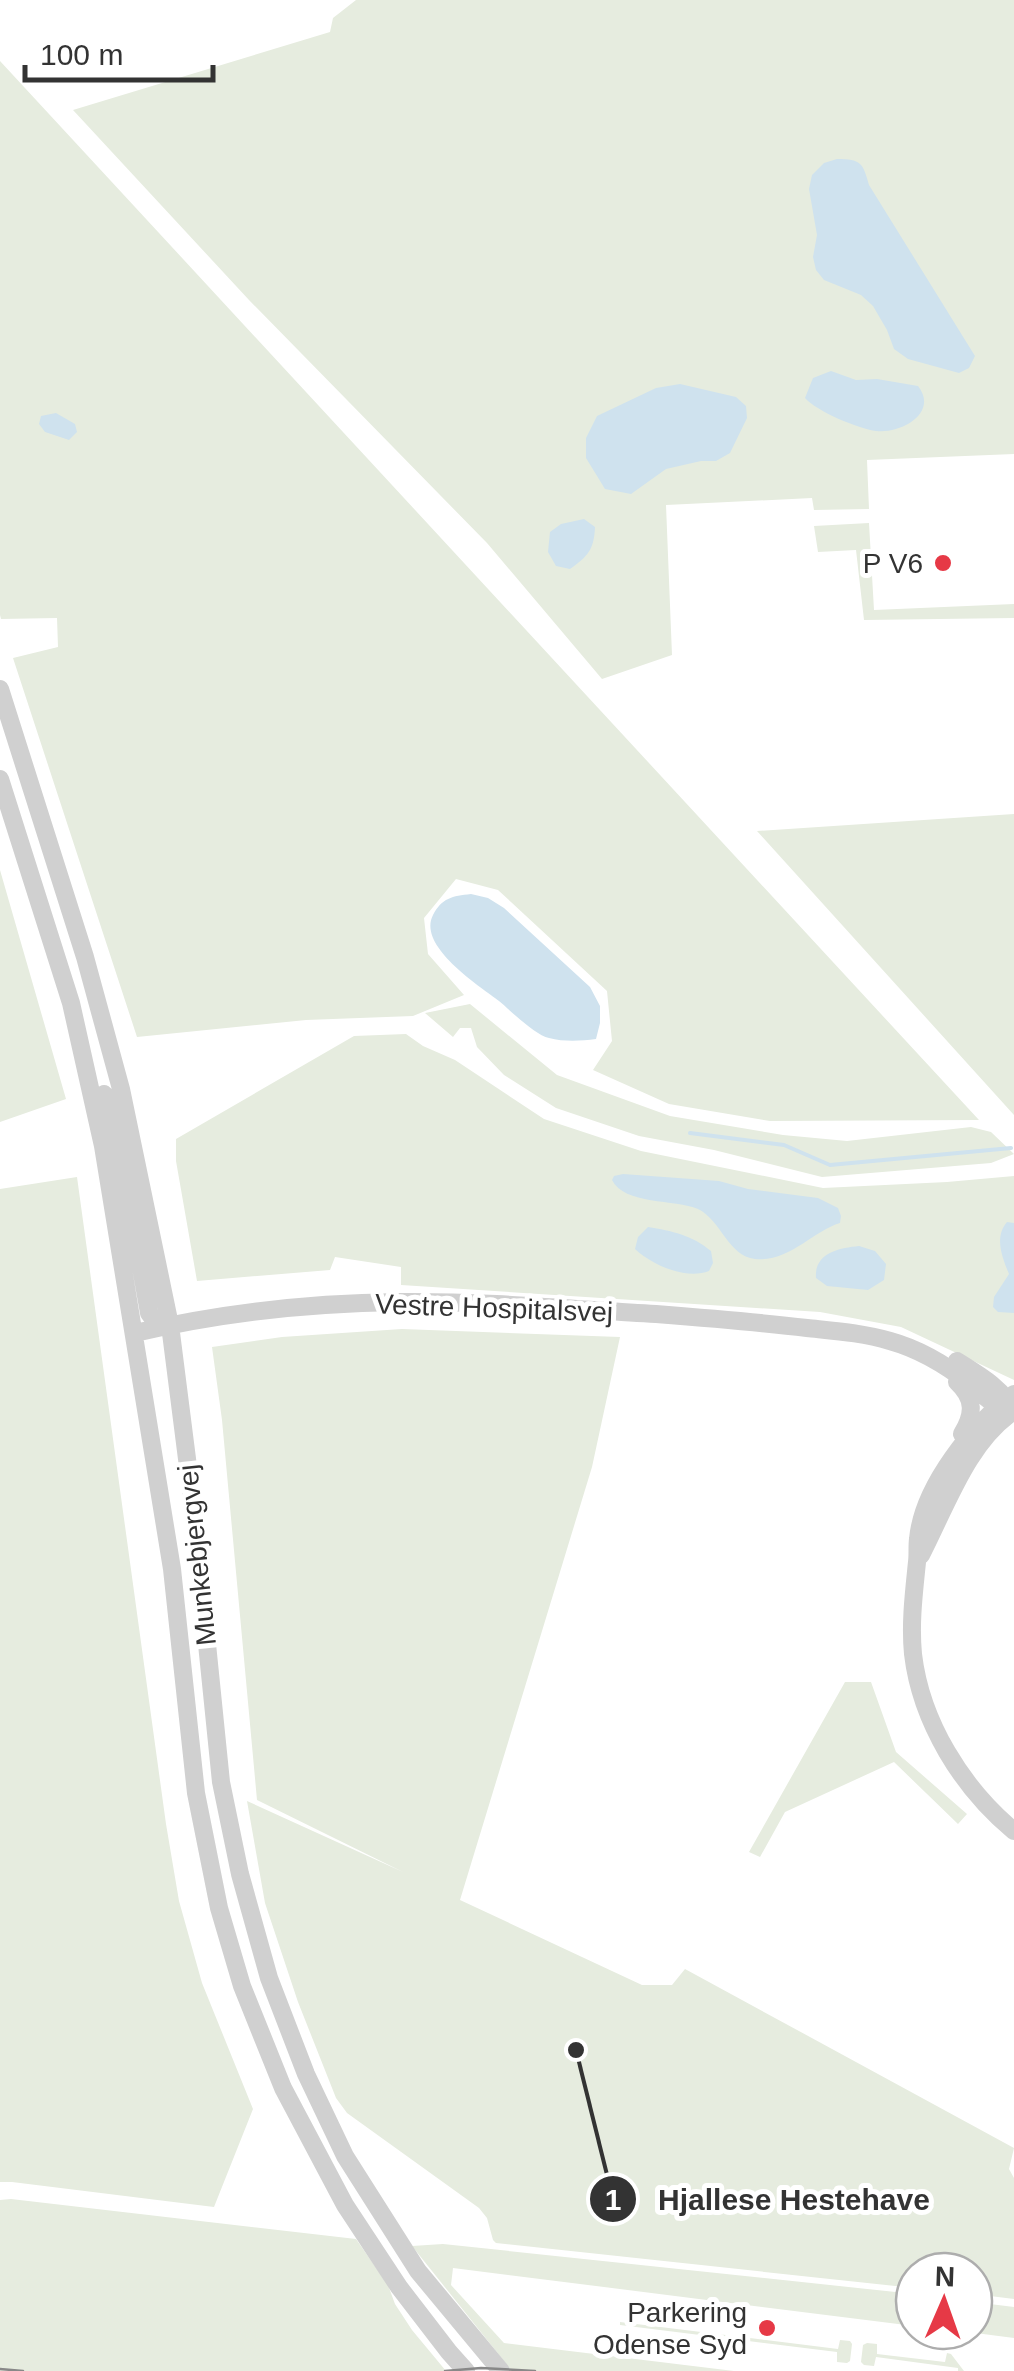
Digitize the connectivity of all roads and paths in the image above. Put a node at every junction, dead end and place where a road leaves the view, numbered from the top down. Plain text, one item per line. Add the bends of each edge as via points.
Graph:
1 (0, 689) edge
2 (0, 779) edge
3 (55, 952) junction
4 (170, 1325) junction
5 (136, 1333) junction
6 (853, 1333) junction
7 (1009, 1405) edge
8 (945, 1471) junction
9 (918, 1560) junction
10 (1014, 1831) edge
11 (466, 2371) edge
12 (500, 2371) edge

1 - 4 street, Munkebjergvej via 121,1089
2 - 3 street, Munkebjergvej
3 - 4 street via 74,979 125,1176 150,1313
3 - 5 street, Munkebjergvej via 104,1146
4 - 5 street, Vestre Hospitalsvej
4 - 6 street, Vestre Hospitalsvej via 399,1302
4 - 12 street, Munkebjergvej via 221,1782 269,1978 345,2156 418,2270
5 - 11 street, Munkebjergvej via 172,1570 196,1793 242,1986 283,2088 344,2205
6 - 7 street, Vestre Hospitalsvej via 928,1356
6 - 8 street via 926,1363 969,1396 970,1419
7 - 8 street via 977,1428
7 - 9 street via 960,1476
8 - 9 street via 924,1514
9 - 10 street via 913,1653 934,1728 985,1805

